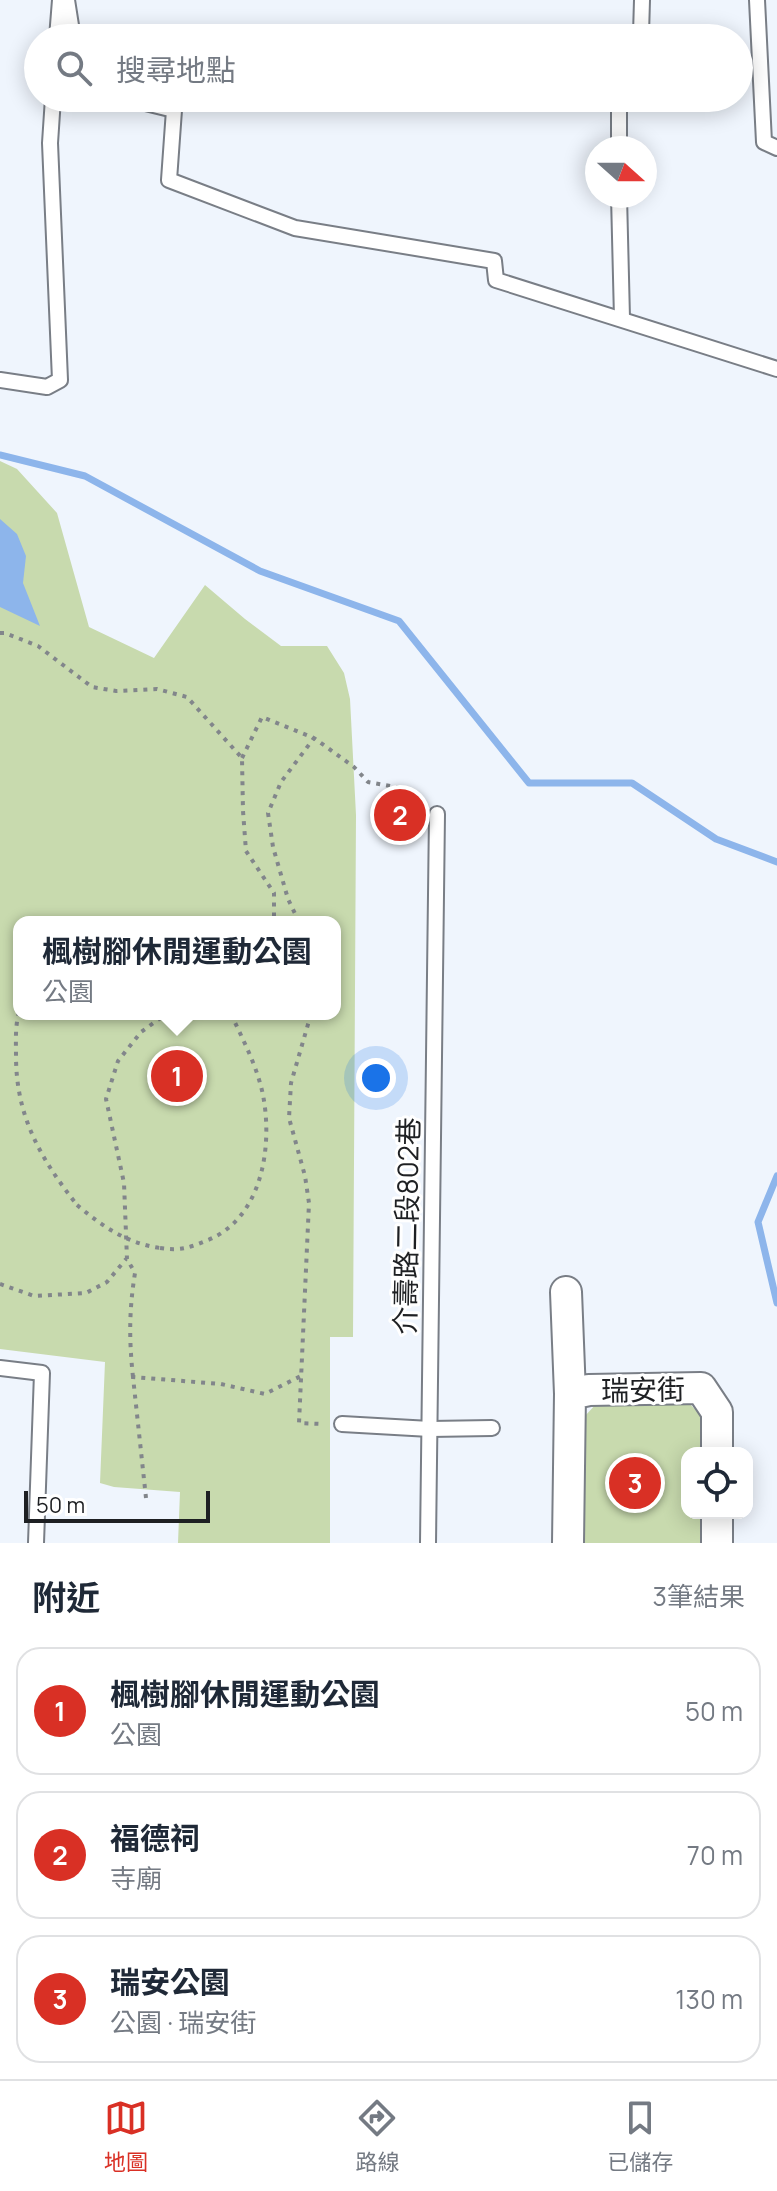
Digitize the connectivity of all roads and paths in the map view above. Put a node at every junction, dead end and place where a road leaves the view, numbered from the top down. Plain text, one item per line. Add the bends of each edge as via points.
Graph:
1 (60, 0) edge
2 (67, 0) edge
3 (642, 0) edge
4 (757, 0) edge
5 (58, 24) edge
6 (71, 24) edge
7 (641, 24) edge
8 (52, 112) edge
9 (174, 112) edge
10 (619, 112) edge
11 (619, 136) edge
12 (777, 148) edge
13 (619, 208) edge
14 (622, 318) junction
15 (777, 369) edge
16 (0, 380) edge
17 (0, 633) edge
18 (314, 738) junction
19 (242, 758) junction
20 (437, 814) joint
21 (285, 889) junction
22 (274, 893) junction
23 (274, 916) edge
24 (296, 916) edge
25 (17, 1020) edge
26 (158, 1020) edge
27 (234, 1020) edge
28 (309, 1020) edge
29 (127, 1259) junction
30 (0, 1284) edge
31 (566, 1292) dead end
32 (0, 1368) edge
33 (301, 1376) junction
34 (133, 1377) junction
35 (570, 1394) junction
36 (342, 1424) joint
37 (492, 1428) dead end
38 (430, 1429) junction
39 (717, 1447) edge
40 (146, 1498) dead end
41 (717, 1519) edge
42 (36, 1543) edge
43 (428, 1543) edge
44 (568, 1543) edge
45 (717, 1543) edge

1 - 5 lane
2 - 6 lane
3 - 7 lane
4 - 12 lane via 764,142
8 - 16 lane via 60,380 47,387
9 - 14 lane via 169,180 295,228 494,261 496,280
10 - 11 lane
13 - 14 lane
14 - 15 lane
17 - 19 path via 38,646 92,687 157,689 187,697
18 - 19 path via 262,717
18 - 20 path via 368,782 412,790
18 - 21 path via 281,782 268,813
19 - 22 path via 246,851
20 - 38 lane, 介壽路二段802巷
21 - 22 path
21 - 24 path
22 - 23 path
25 - 27 path, bridge via 21,1103 51,1171 77,1205 119,1236 145,1246 189,1249 239,1219 263,1168 263,1097
26 - 29 path via 118,1061 106,1099 124,1183
28 - 33 path via 291,1083 289,1118 309,1203
29 - 30 path via 107,1282 86,1293 34,1296
29 - 34 path via 135,1273 129,1311
31 - 35 street
32 - 42 lane via 42,1373
33 - 34 path via 265,1394 221,1384
33 - 36 path via 299,1423
34 - 40 path
35 - 39 street, 瑞安街 via 701,1388 717,1412
35 - 44 street, 瑞安街
36 - 38 lane
37 - 38 lane
38 - 43 lane, 介壽路二段802巷
41 - 45 street

